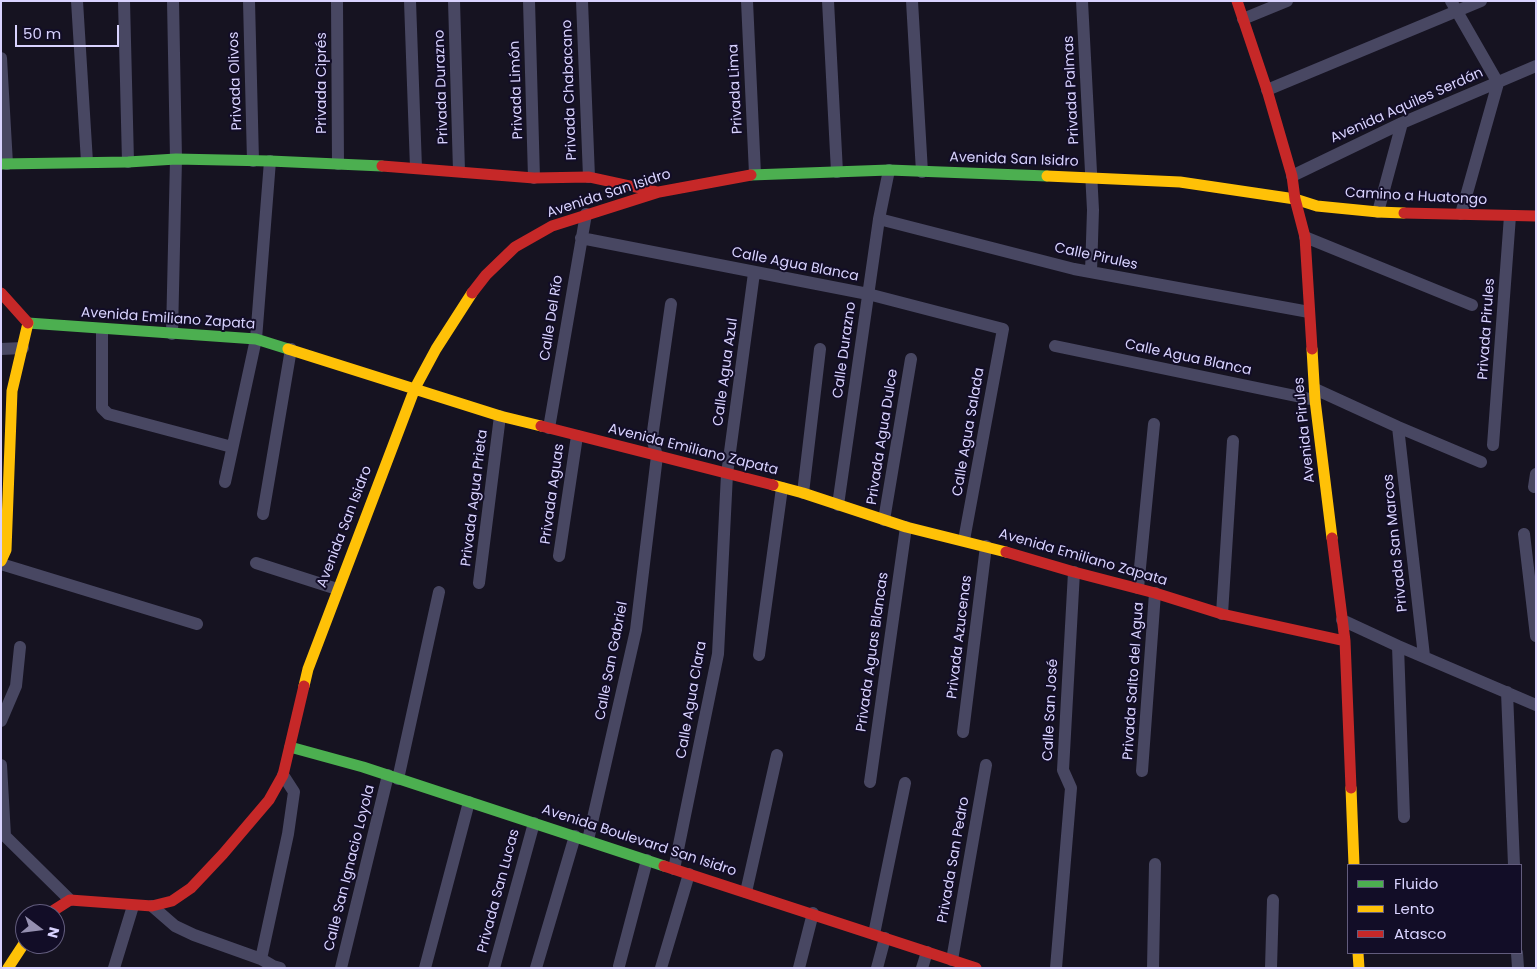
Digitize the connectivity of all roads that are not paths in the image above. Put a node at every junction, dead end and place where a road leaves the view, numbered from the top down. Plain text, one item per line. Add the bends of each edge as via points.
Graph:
1 (76, 1) edge
2 (124, 1) edge
3 (173, 1) edge
4 (249, 1) edge
5 (337, 1) edge
6 (410, 1) edge
7 (454, 1) edge
8 (529, 1) edge
9 (582, 1) edge
10 (748, 1) edge
11 (828, 1) edge
12 (912, 1) edge
13 (1082, 1) edge
14 (1237, 1) edge
15 (1287, 1) edge
16 (1481, 1) edge
17 (1454, 6) edge
18 (1243, 19) junction
19 (1, 58) edge
20 (1536, 66) edge
21 (1498, 83) junction
22 (1268, 90) junction
23 (1402, 123) junction
24 (176, 159) junction
25 (253, 161) junction
26 (270, 161) junction
27 (86, 162) junction
28 (128, 162) junction
29 (4, 164) edge
30 (338, 164) junction
31 (416, 168) junction
32 (889, 170) junction
33 (460, 171) junction
34 (836, 172) junction
35 (922, 172) junction
36 (756, 174) junction
37 (1292, 176) junction
38 (589, 177) junction
39 (534, 178) junction
40 (1091, 178) junction
41 (659, 192) junction
42 (1295, 199) junction
43 (1378, 212) junction
44 (586, 214) junction
45 (1461, 214) junction
46 (1510, 216) junction
47 (1536, 216) edge
48 (879, 219) junction
49 (1305, 237) junction
50 (581, 238) junction
51 (1091, 272) junction
52 (754, 273) junction
53 (1, 293) edge
54 (868, 294) junction
55 (671, 304) dead end
56 (1472, 305) dead end
57 (1309, 312) junction
58 (28, 324) junction
59 (102, 329) junction
60 (1003, 329) joint
61 (172, 334) junction
62 (256, 339) junction
63 (1055, 346) dead end
64 (22, 348) junction
65 (1, 349) edge
66 (291, 349) junction
67 (820, 349) dead end
68 (911, 359) dead end
69 (415, 388) junction
70 (1315, 394) junction
71 (500, 416) junction
72 (1154, 424) dead end
73 (1398, 427) junction
74 (549, 428) junction
75 (577, 436) junction
76 (1232, 442) dead end
77 (1493, 445) dead end
78 (232, 448) junction
79 (657, 456) junction
80 (5, 459) edge
81 (1481, 462) dead end
82 (727, 474) junction
83 (225, 482) dead end
84 (782, 488) junction
85 (803, 493) junction
86 (838, 505) junction
87 (263, 514) dead end
88 (884, 520) junction
89 (906, 527) junction
90 (1524, 534) dead end
91 (964, 540) junction
92 (986, 546) junction
93 (559, 556) dead end
94 (1, 562) edge
95 (256, 563) dead end
96 (1074, 572) junction
97 (479, 583) dead end
98 (1138, 588) junction
99 (338, 590) junction
100 (439, 592) dead end
101 (1155, 593) junction
102 (1222, 614) junction
103 (1342, 620) junction
104 (197, 624) dead end
105 (1536, 636) edge
106 (1345, 641) junction
107 (1398, 646) junction
108 (20, 647) dead end
109 (759, 655) dead end
110 (1424, 656) junction
111 (1507, 692) junction
112 (1536, 705) edge
113 (1, 721) edge
114 (963, 732) dead end
115 (290, 747) junction
116 (777, 755) dead end
117 (1, 765) edge
118 (986, 765) dead end
119 (1142, 771) dead end
120 (283, 775) junction
121 (393, 777) junction
122 (870, 782) dead end
123 (904, 783) dead end
124 (469, 802) junction
125 (1404, 817) dead end
126 (534, 823) junction
127 (575, 836) junction
128 (3, 838) edge
129 (588, 840) junction
130 (647, 860) junction
131 (1155, 864) dead end
132 (1354, 864) edge
133 (1514, 864) edge
134 (674, 869) junction
135 (689, 874) junction
136 (746, 892) junction
137 (70, 900) junction
138 (1273, 900) dead end
139 (63, 904) edge
140 (133, 906) junction
141 (152, 906) junction
142 (813, 914) junction
143 (880, 936) junction
144 (927, 952) junction
145 (17, 954) edge
146 (1358, 954) edge
147 (1517, 954) edge
148 (261, 958) junction
149 (952, 960) junction
150 (619, 966) dead end
151 (275, 967) edge
152 (8, 968) edge
153 (114, 968) edge
154 (341, 968) edge
155 (425, 968) edge
156 (494, 968) edge
157 (536, 968) edge
158 (661, 968) edge
159 (799, 968) edge
160 (877, 968) edge
161 (922, 968) edge
162 (976, 968) edge
163 (1056, 968) edge
164 (1154, 968) edge
165 (1271, 968) edge
166 (1359, 968) edge
167 (1518, 968) edge

1 - 27 street
2 - 28 street
3 - 24 street
4 - 25 street, Privada Olivos
5 - 30 street, Privada Ciprés
6 - 31 street
7 - 33 street, Privada Durazno
8 - 39 street, Privada Limón
9 - 38 street, Privada Chabacano
10 - 36 street, Privada Lima
11 - 34 street
12 - 35 street
13 - 40 street, Privada Palmas
14 - 18 main road, Avenida Pirules
15 - 18 street
16 - 17 street
17 - 21 street
17 - 22 street
18 - 22 main road, Avenida Pirules
19 - 29 street
20 - 21 street, Avenida Aquiles Serdán
21 - 23 street, Avenida Aquiles Serdán
21 - 45 street
22 - 37 main road, Avenida Pirules
23 - 37 street, Avenida Aquiles Serdán
23 - 43 street
24 - 25 main road
24 - 28 main road
24 - 61 street
25 - 26 main road
26 - 30 main road
26 - 62 street
27 - 28 main road
27 - 29 main road
30 - 31 main road
31 - 33 main road
32 - 34 main road, Avenida San Isidro
32 - 35 main road, Avenida San Isidro
32 - 48 street, Calle Durazno
33 - 39 main road
34 - 36 main road, Avenida San Isidro
35 - 40 main road, Avenida San Isidro
36 - 41 main road, Avenida San Isidro
37 - 42 main road, Avenida Pirules
38 - 39 main road
38 - 41 main road
40 - 42 main road, Avenida San Isidro via 1180,182
40 - 51 street, Privada Palmas via 1094,229
41 - 44 main road, Avenida San Isidro
42 - 43 main road, Camino a Huatongo via 1317,206
42 - 49 main road, Avenida Pirules
43 - 45 main road, Camino a Huatongo
44 - 50 street, Calle Del Río
44 - 69 main road, Avenida San Isidro via 552,226 515,247 486,275 462,306
45 - 46 main road, Camino a Huatongo
46 - 47 main road, Camino a Huatongo
46 - 77 street, Privada Pirules
48 - 51 street, Calle Pirules
48 - 54 street, Calle Durazno
49 - 56 street
49 - 57 main road, Avenida Pirules
50 - 52 street, Calle Agua Blanca
50 - 74 street, Calle Del Río
51 - 57 street, Calle Pirules
52 - 54 street, Calle Agua Blanca
52 - 82 street, Calle Agua Azul
53 - 58 main road
54 - 60 street, Calle Agua Blanca
54 - 86 street, Calle Durazno
55 - 79 street, Calle San Gabriel via 652,438
57 - 70 main road, Avenida Pirules
58 - 59 main road, Avenida Emiliano Zapata
58 - 64 main road
59 - 61 main road, Avenida Emiliano Zapata
59 - 78 street via 102,408 108,414
60 - 91 street, Calle Agua Salada
61 - 62 main road, Avenida Emiliano Zapata
62 - 66 main road, Avenida Emiliano Zapata
62 - 78 street
63 - 70 street, Calle Agua Blanca
64 - 65 street
64 - 80 main road via 12,391
66 - 69 main road, Avenida Emiliano Zapata
66 - 87 street
67 - 85 street
68 - 88 street, Privada Agua Dulce
69 - 71 main road, Avenida Emiliano Zapata
69 - 99 main road, Avenida San Isidro
70 - 73 street, Calle Agua Blanca
70 - 103 main road, Avenida Pirules
71 - 74 main road, Avenida Emiliano Zapata
71 - 97 street, Privada Agua Prieta
72 - 98 street
73 - 81 street, Calle Agua Blanca
73 - 110 street, Privada San Marcos
74 - 75 main road, Avenida Emiliano Zapata
75 - 79 main road, Avenida Emiliano Zapata
75 - 93 street, Privada Aguas
76 - 102 street
78 - 83 street
79 - 82 main road, Avenida Emiliano Zapata
79 - 129 street, Calle San Gabriel via 636,630
80 - 94 main road via 6,550
82 - 84 main road, Avenida Emiliano Zapata
82 - 134 street, Calle Agua Clara via 718,654
84 - 85 main road, Avenida Emiliano Zapata
84 - 109 street
85 - 86 main road, Avenida Emiliano Zapata
86 - 88 main road, Avenida Emiliano Zapata
88 - 89 main road, Avenida Emiliano Zapata
89 - 91 main road, Avenida Emiliano Zapata
89 - 122 street, Privada Aguas Blancas
90 - 105 street
91 - 92 main road, Avenida Emiliano Zapata
92 - 96 main road, Avenida Emiliano Zapata
92 - 114 street, Privada Azucenas
94 - 104 street
95 - 99 street
96 - 98 main road, Avenida Emiliano Zapata
96 - 163 street, Calle San José via 1063,770 1071,788
98 - 101 main road, Avenida Emiliano Zapata
99 - 115 main road, Avenida San Isidro via 308,669
100 - 121 street, Calle San Ignacio Loyola
101 - 102 main road, Avenida Emiliano Zapata
101 - 119 street, Privada Salto del Agua
102 - 106 main road, Avenida Emiliano Zapata
103 - 106 main road, Avenida Pirules
103 - 107 street
106 - 132 main road, Avenida Pirules
107 - 110 street
107 - 125 street
108 - 113 street via 16,686
110 - 111 street
111 - 112 street
111 - 133 street
115 - 120 main road, Avenida San Isidro
115 - 121 main road, Avenida Boulevard San Isidro
116 - 136 street
117 - 128 street
118 - 149 street, Privada San Pedro
120 - 141 main road, Avenida San Isidro via 269,800 191,888 172,901
120 - 148 street via 294,792
121 - 124 main road, Avenida Boulevard San Isidro
121 - 154 street, Calle San Ignacio Loyola
123 - 143 street
124 - 126 main road, Avenida Boulevard San Isidro
124 - 155 street
126 - 127 main road, Avenida Boulevard San Isidro
126 - 156 street, Privada San Lucas
127 - 129 main road, Avenida Boulevard San Isidro
127 - 157 street
128 - 137 street
129 - 130 main road, Avenida Boulevard San Isidro
130 - 134 main road, Avenida Boulevard San Isidro
130 - 150 street
131 - 164 street
134 - 135 main road, Avenida Boulevard San Isidro
135 - 136 main road, Avenida Boulevard San Isidro
135 - 158 street
136 - 142 main road, Avenida Boulevard San Isidro
137 - 139 main road
137 - 140 main road, Avenida San Isidro
138 - 165 street
140 - 141 main road, Avenida San Isidro
140 - 153 street
141 - 148 street via 175,926
142 - 143 main road, Avenida Boulevard San Isidro
142 - 159 street
143 - 144 main road, Avenida Boulevard San Isidro
143 - 160 street
144 - 149 main road, Avenida Boulevard San Isidro
144 - 161 street
145 - 152 main road
146 - 166 main road
147 - 167 street
148 - 151 street
149 - 162 main road, Avenida Boulevard San Isidro

